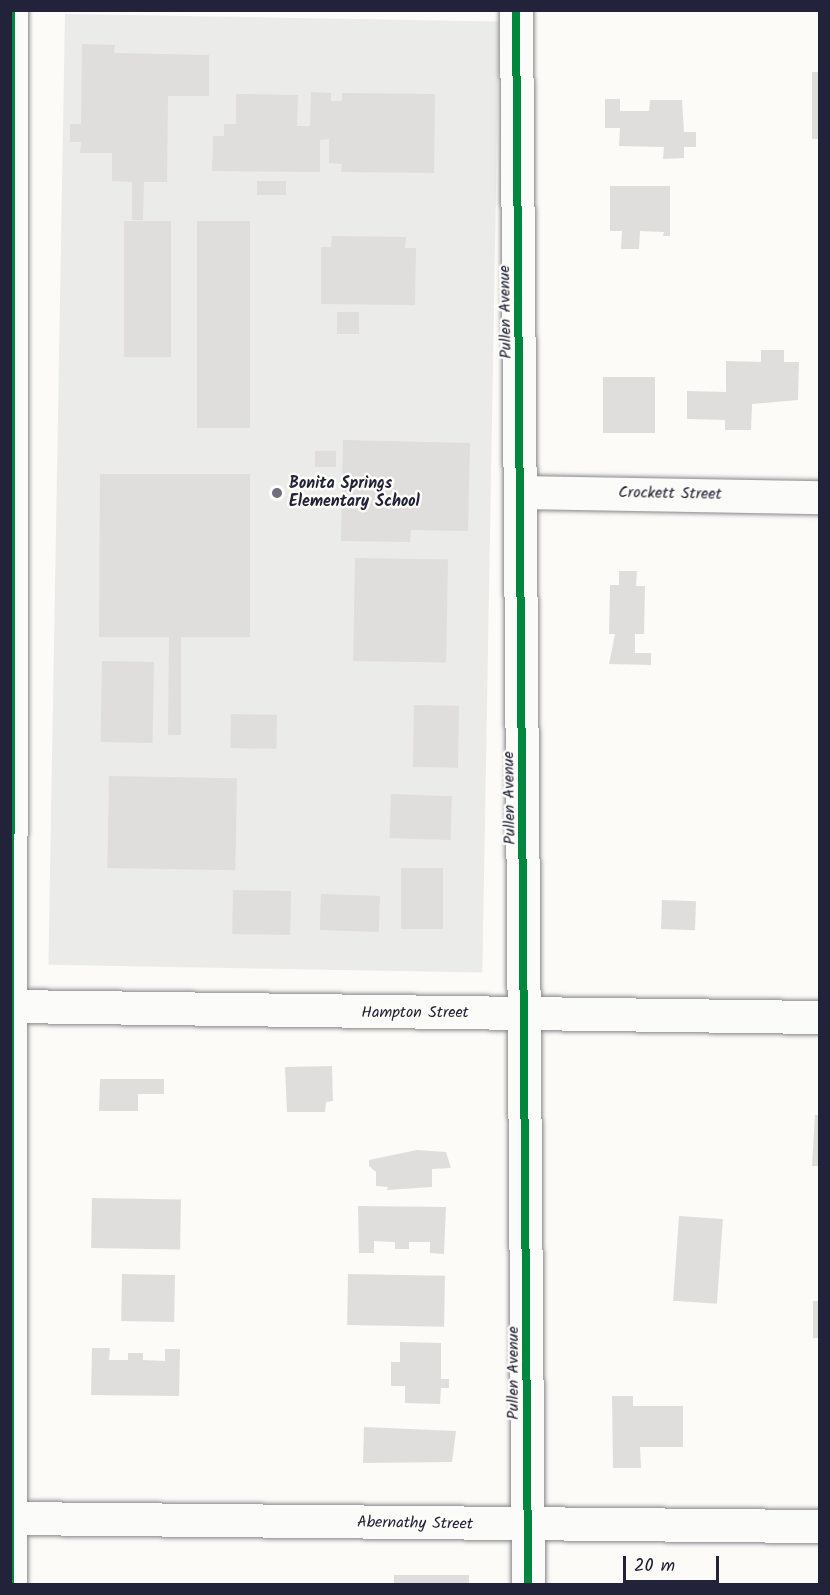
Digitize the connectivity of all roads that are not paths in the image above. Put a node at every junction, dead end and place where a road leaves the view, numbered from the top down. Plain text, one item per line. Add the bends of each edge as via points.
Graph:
1 (11, 10) edge
2 (516, 10) edge
3 (521, 492) junction
4 (819, 496) edge
5 (11, 1006) edge
6 (526, 1014) junction
7 (819, 1017) edge
8 (11, 1519) edge
9 (528, 1525) junction
10 (819, 1526) edge
11 (10, 1583) edge
12 (528, 1584) edge

1 - 5 street
2 - 3 street, Pullen Avenue
3 - 4 street, Crockett Street
3 - 6 street, Pullen Avenue
5 - 6 street, Hampton Street
5 - 8 street
6 - 7 street, Hampton Street
6 - 9 street, Pullen Avenue
8 - 9 street, Abernathy Street
8 - 11 street
9 - 10 street, Abernathy Street
9 - 12 street, Pullen Avenue

